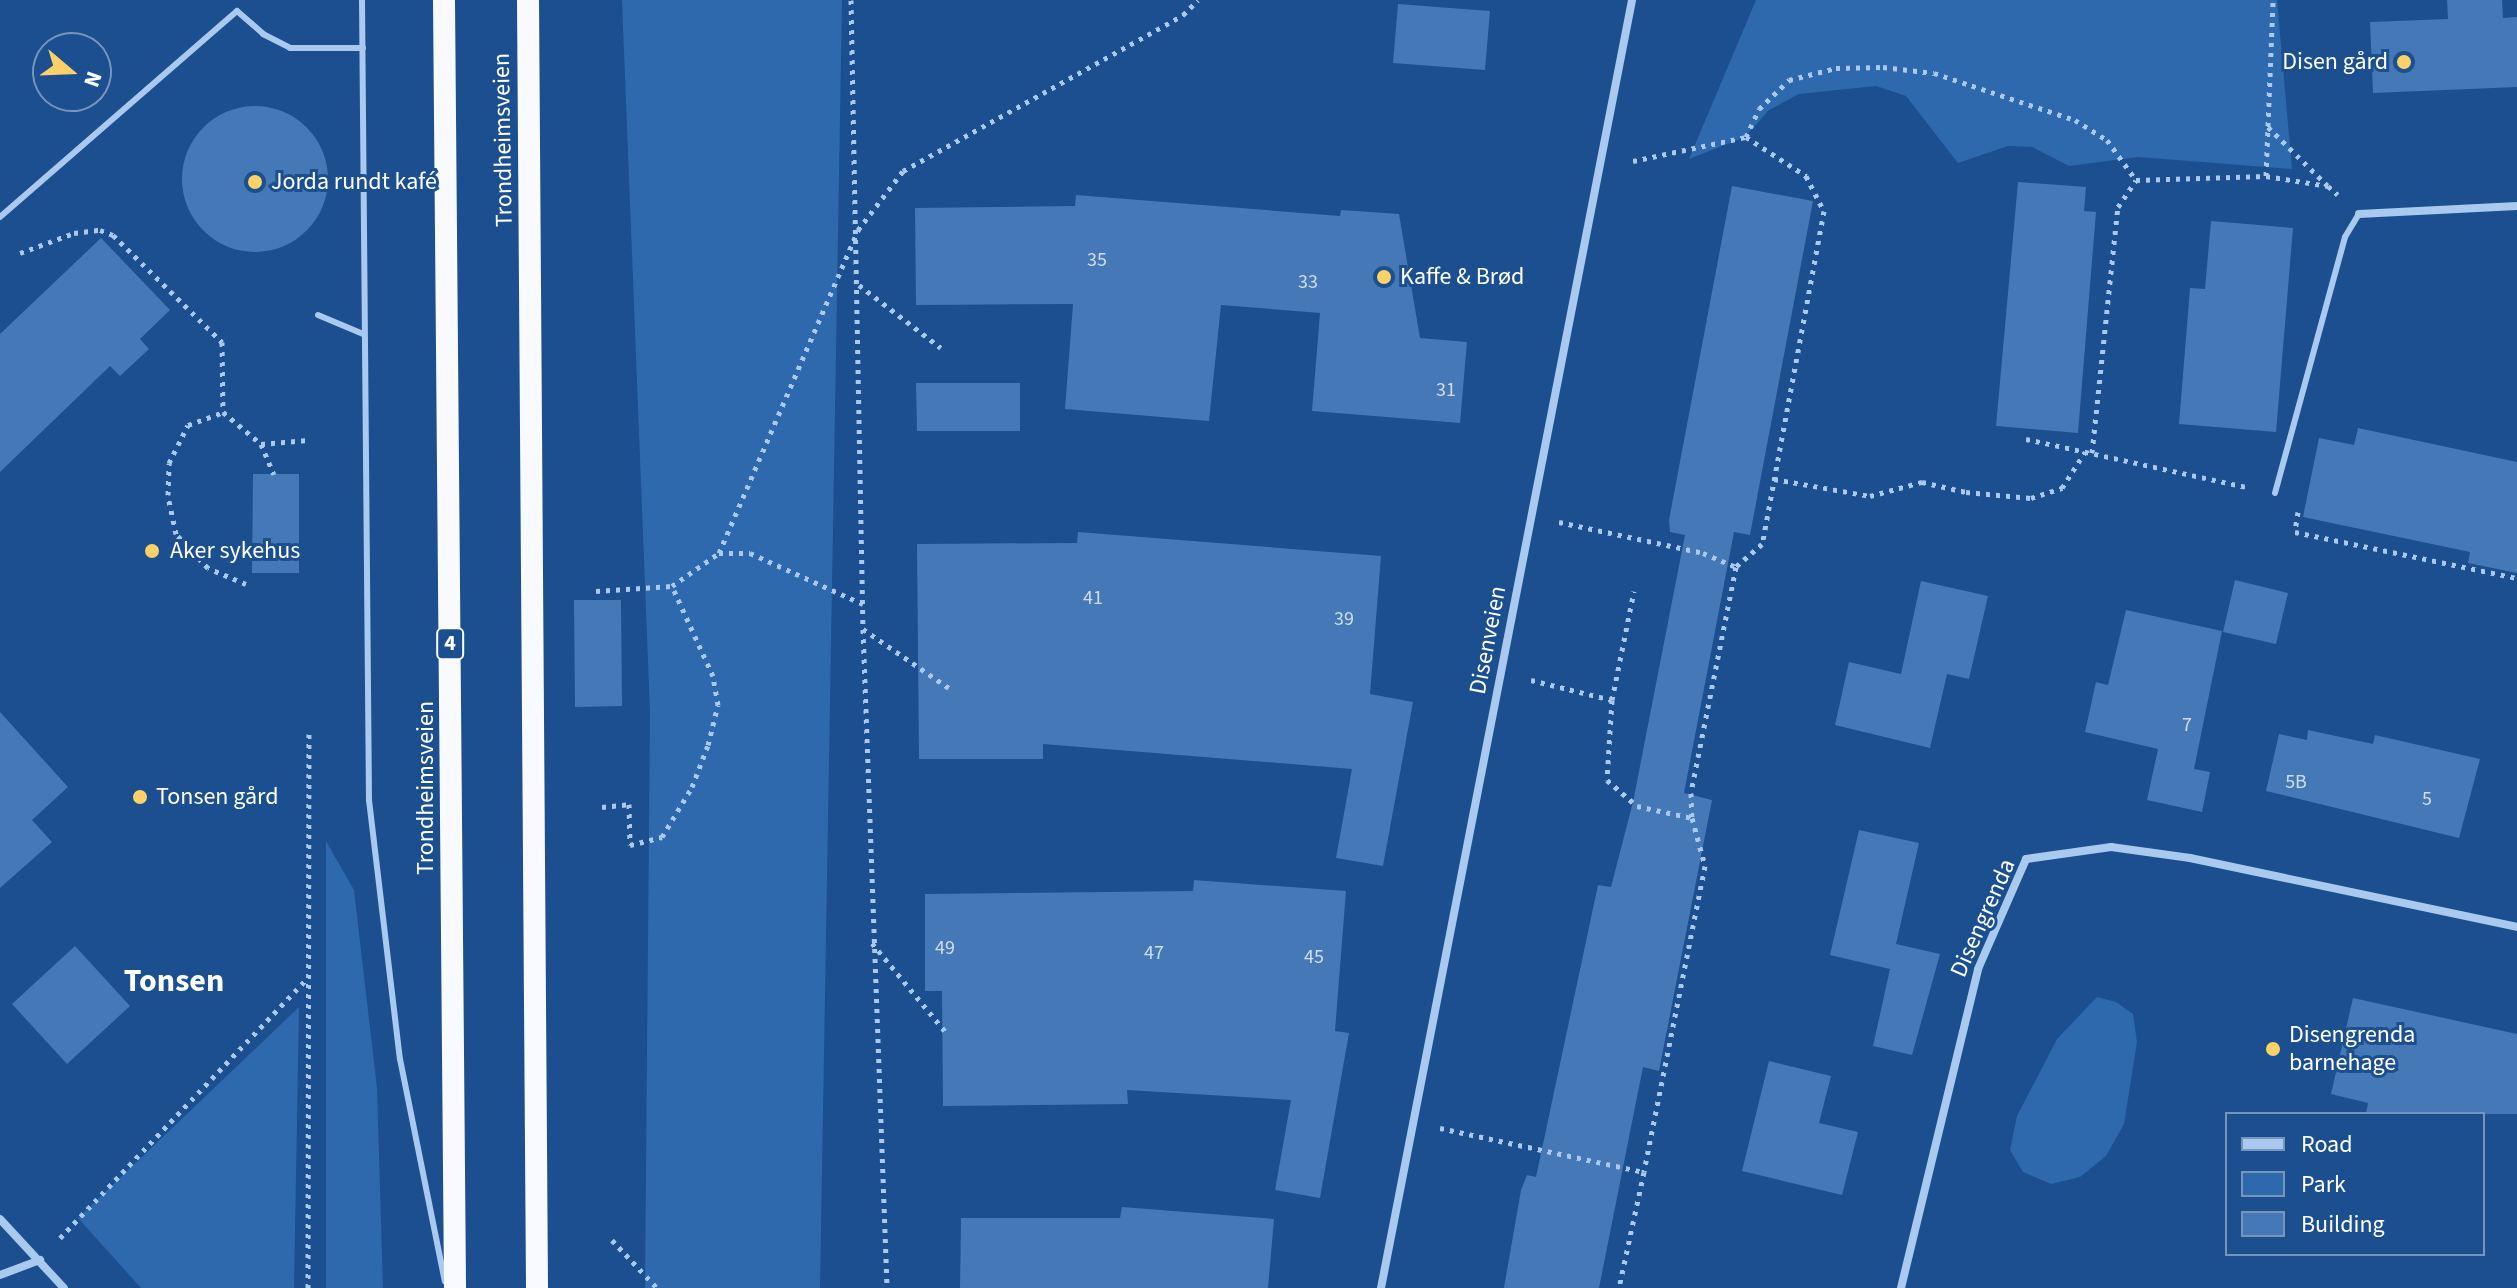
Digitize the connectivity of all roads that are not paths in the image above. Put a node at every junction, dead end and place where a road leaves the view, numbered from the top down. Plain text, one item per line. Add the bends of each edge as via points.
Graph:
1 (235, 0) edge
2 (362, 0) edge
3 (444, 0) edge
4 (528, 0) edge
5 (1632, 0) edge
6 (237, 11) junction
7 (363, 48) junction
8 (2517, 206) edge
9 (2359, 214) joint
10 (0, 217) edge
11 (318, 315) dead end
12 (363, 334) junction
13 (2275, 493) road end
14 (2517, 927) edge
15 (0, 1219) edge
16 (40, 1260) junction
17 (0, 1275) edge
18 (64, 1288) edge
19 (447, 1288) edge
20 (455, 1288) edge
21 (537, 1288) edge
22 (1381, 1288) edge
23 (1901, 1288) edge

1 - 6 lane
2 - 7 lane
3 - 20 highway, Trondheimsveien / 4
4 - 21 highway, Trondheimsveien
5 - 22 street, Disenveien
6 - 7 lane via 290,48
6 - 10 lane
7 - 12 lane
8 - 9 street
9 - 13 lane via 2345,237
11 - 12 lane
12 - 19 lane via 369,800 400,1059
14 - 23 street, Disengrenda via 2190,858 2111,847 2026,859 1978,969
15 - 16 street
16 - 17 street
16 - 18 street

